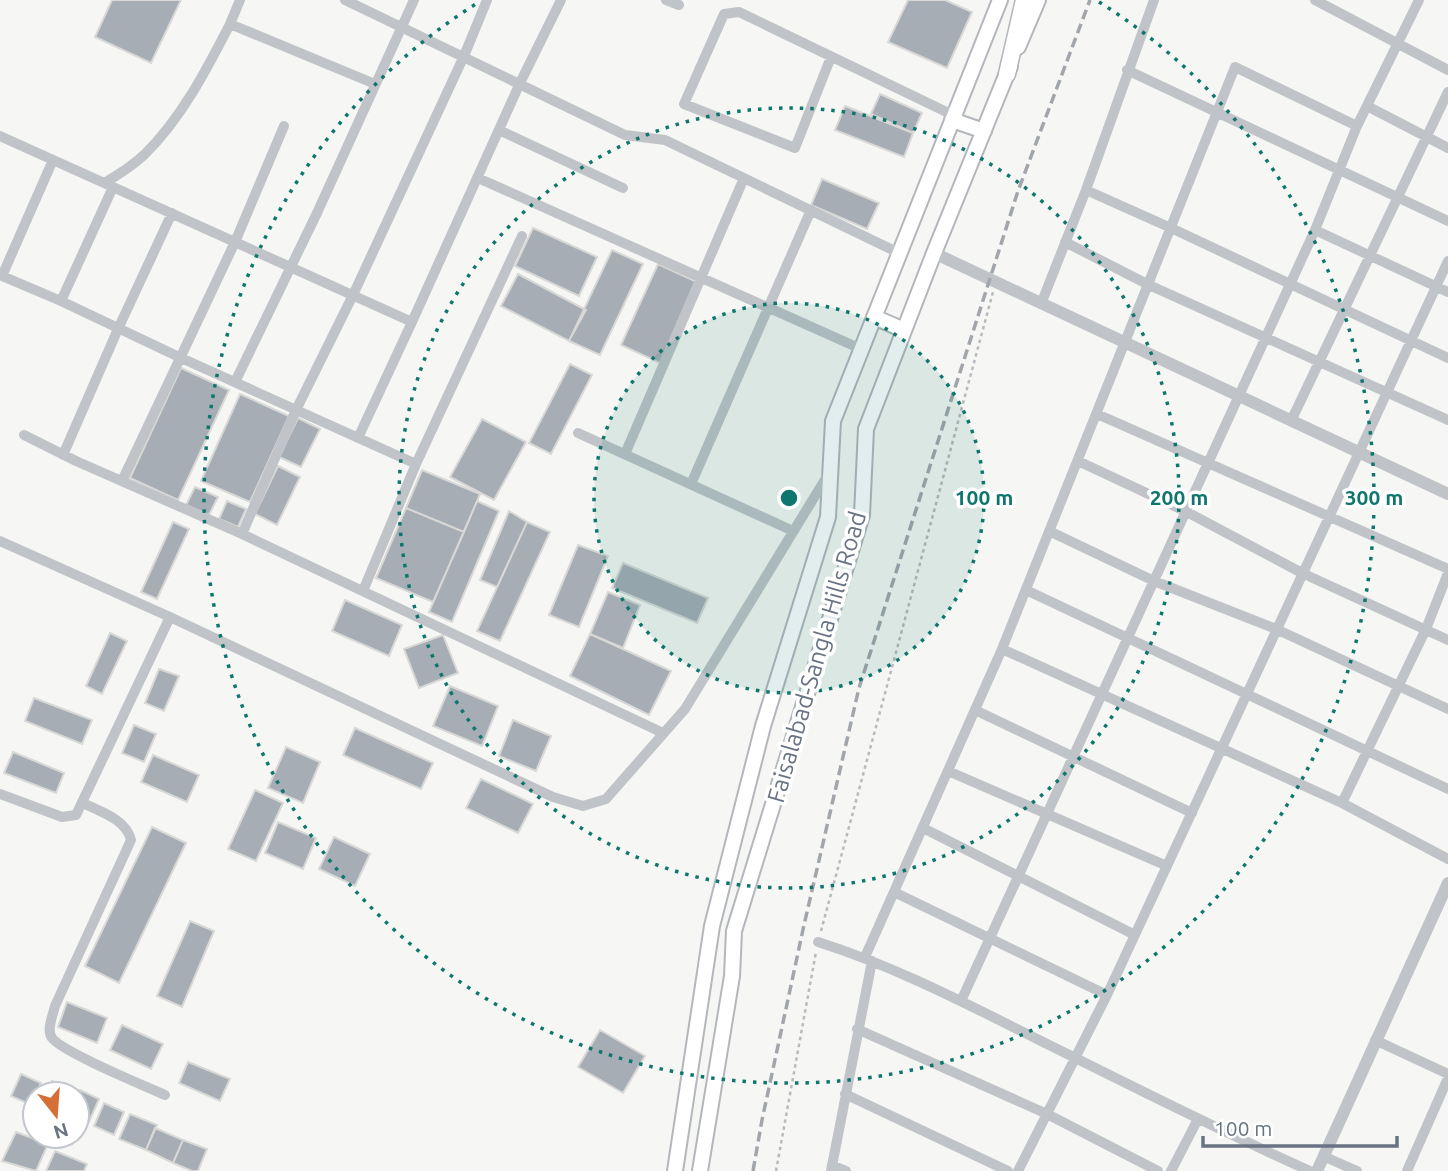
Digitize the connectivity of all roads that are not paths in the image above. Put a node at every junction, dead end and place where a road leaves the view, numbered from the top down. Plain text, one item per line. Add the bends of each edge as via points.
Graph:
1 (240, 0) edge
2 (345, 0) edge
3 (414, 0) edge
4 (487, 0) edge
5 (561, 0) edge
6 (666, 0) edge
7 (1000, 0) edge
8 (1024, 0) edge
9 (1038, 0) edge
10 (1154, 0) edge
11 (1315, 0) edge
12 (1419, 0) edge
13 (679, 5) dead end
14 (230, 24) junction
15 (402, 27) junction
16 (1398, 43) junction
17 (464, 56) junction
18 (831, 57) junction
19 (1127, 70) junction
20 (1448, 70) edge
21 (1007, 74) junction
22 (520, 83) junction
23 (375, 84) junction
24 (1448, 92) edge
25 (1367, 106) junction
26 (1217, 113) junction
27 (953, 118) junction
28 (284, 126) dead end
29 (1357, 126) junction
30 (985, 129) junction
31 (499, 130) junction
32 (1427, 136) junction
33 (1, 139) edge
34 (1448, 148) edge
35 (53, 160) junction
36 (1340, 170) junction
37 (478, 178) junction
38 (744, 178) junction
39 (109, 185) junction
40 (624, 188) dead end
41 (1086, 190) junction
42 (1398, 197) junction
43 (811, 210) junction
44 (172, 214) junction
45 (1448, 221) edge
46 (1171, 228) junction
47 (1315, 230) junction
48 (522, 236) dead end
49 (235, 242) junction
50 (1065, 243) junction
51 (900, 253) junction
52 (934, 253) junction
53 (1370, 256) junction
54 (1448, 261) edge
55 (290, 267) junction
56 (1, 276) edge
57 (703, 278) junction
58 (1291, 284) junction
59 (1149, 285) junction
60 (1436, 286) junction
61 (1448, 292) edge
62 (353, 295) junction
63 (61, 301) junction
64 (1041, 304) junction
65 (769, 308) junction
66 (1345, 309) junction
67 (874, 317) junction
68 (412, 322) junction
69 (118, 329) junction
70 (904, 330) junction
71 (1266, 338) junction
72 (1411, 340) junction
73 (1126, 343) junction
74 (861, 349) junction
75 (179, 357) junction
76 (1448, 358) edge
77 (1319, 362) junction
78 (235, 382) junction
79 (1387, 392) junction
80 (1239, 396) junction
81 (296, 411) junction
82 (1097, 414) junction
83 (1448, 420) edge
84 (1292, 421) junction
85 (578, 433) dead end
86 (24, 435) dead end
87 (358, 438) junction
88 (1359, 452) junction
89 (625, 454) junction
90 (63, 455) junction
91 (1078, 461) junction
92 (1208, 463) junction
93 (416, 464) junction
94 (830, 471) junction
95 (122, 481) junction
96 (691, 484) junction
97 (1448, 494) edge
98 (1187, 512) junction
99 (1329, 516) junction
100 (793, 531) junction
101 (1049, 531) junction
102 (242, 534) junction
103 (0, 541) edge
104 (1448, 571) edge
105 (1302, 573) junction
106 (1154, 581) junction
107 (1026, 590) junction
108 (363, 591) junction
109 (170, 617) junction
110 (1276, 629) junction
111 (1426, 629) junction
112 (1127, 638) junction
113 (1448, 640) edge
114 (1002, 649) junction
115 (1399, 687) junction
116 (1101, 694) junction
117 (1247, 694) junction
118 (1448, 709) edge
119 (975, 710) junction
120 (663, 733) junction
121 (1222, 748) junction
122 (1366, 751) junction
123 (1073, 756) junction
124 (948, 771) junction
125 (1448, 789) edge
126 (0, 794) edge
127 (83, 803) junction
128 (1342, 803) junction
129 (1046, 813) junction
130 (1192, 813) junction
131 (923, 828) junction
132 (1448, 859) edge
133 (1167, 866) junction
134 (1018, 876) junction
135 (1448, 883) edge
136 (894, 892) junction
137 (1135, 935) junction
138 (989, 938) junction
139 (818, 942) road end
140 (869, 959) junction
141 (1107, 995) junction
142 (961, 1001) junction
143 (857, 1029) junction
144 (1375, 1040) junction
145 (1077, 1059) junction
146 (1448, 1076) edge
147 (845, 1094) junction
148 (164, 1095) dead end
149 (1047, 1114) junction
150 (1198, 1119) junction
151 (1323, 1156) junction
152 (831, 1168) edge
153 (676, 1171) edge
154 (700, 1171) edge
155 (846, 1171) edge
156 (1008, 1171) edge
157 (1018, 1171) edge
158 (1158, 1171) edge
159 (1171, 1171) edge
160 (1310, 1171) edge
161 (1317, 1171) edge
162 (1357, 1171) edge
163 (1407, 1171) edge

1 - 14 street
2 - 15 street
3 - 15 street
4 - 17 street
5 - 22 street
6 - 13 street
7 - 27 main road, Faisalabad-Sangla Hills Road
8 - 21 main road
9 - 21 main road, Faisalabad-Sangla Hills Road
10 - 19 street
11 - 16 street
12 - 16 street
14 - 23 street
14 - 39 street via 198,87 144,154
15 - 17 street
15 - 23 street
16 - 20 street
16 - 25 street
17 - 22 street
17 - 62 street
18 - 18 street via 739,12 724,14 684,104 795,148
18 - 27 street
19 - 26 street
19 - 41 street
21 - 30 main road, Faisalabad-Sangla Hills Road
22 - 31 street
22 - 38 street via 625,135 665,140
23 - 55 street
24 - 32 street
25 - 29 street
25 - 32 street
26 - 29 street via 1235,67
26 - 36 street
26 - 46 street
27 - 30 main road
27 - 51 main road, Faisalabad-Sangla Hills Road
28 - 49 street
29 - 36 street
30 - 52 main road, Faisalabad-Sangla Hills Road
31 - 37 street
31 - 40 street
32 - 34 street
32 - 42 street
33 - 35 street
35 - 39 street
35 - 56 street
36 - 42 street
36 - 47 street
37 - 57 street
37 - 68 street
38 - 43 street
38 - 57 street
39 - 44 street
39 - 63 street
41 - 46 street
41 - 50 street
42 - 45 street
42 - 53 street
43 - 51 street
43 - 65 street
44 - 49 street
44 - 69 street
46 - 58 street
46 - 59 street
47 - 53 street
47 - 58 street
48 - 93 street
49 - 55 street
49 - 75 street
50 - 59 street
50 - 64 street
51 - 67 main road, Faisalabad-Sangla Hills Road
52 - 64 street
52 - 70 main road, Faisalabad-Sangla Hills Road
53 - 60 street
53 - 66 street
54 - 60 street
55 - 62 street
55 - 78 street
56 - 63 street
57 - 65 street
57 - 89 street
58 - 66 street
58 - 71 street
59 - 71 street
59 - 73 street
60 - 61 street
60 - 72 street
62 - 68 street
62 - 81 street
63 - 69 street
64 - 73 street
65 - 74 street
65 - 96 street
66 - 72 street
66 - 77 street
67 - 70 main road
67 - 74 main road, Faisalabad-Sangla Hills Road
68 - 87 street
69 - 75 street
69 - 90 street
70 - 154 main road, Faisalabad-Sangla Hills Road via 866,429 862,515 734,930 732,976
71 - 77 street
71 - 80 street
72 - 76 street
72 - 79 street
73 - 80 street
73 - 82 street
74 - 94 main road, Faisalabad-Sangla Hills Road via 833,421
75 - 78 street
75 - 95 street
77 - 79 street
77 - 84 street
78 - 81 street
79 - 83 street
79 - 88 street
80 - 84 street
80 - 92 street
81 - 87 street
81 - 102 street
82 - 91 street
82 - 92 street
84 - 88 street
85 - 89 street
86 - 90 street
87 - 93 street
88 - 97 street
88 - 99 street
89 - 96 street
90 - 95 street
91 - 98 street
91 - 101 street
92 - 98 street
92 - 99 street
93 - 108 street
94 - 100 street
94 - 153 main road, Faisalabad-Sangla Hills Road via 828,517 763,726 712,926
95 - 102 street
96 - 100 street
98 - 105 street
98 - 106 street
99 - 104 street
99 - 105 street
100 - 120 street via 685,709
101 - 106 street
101 - 107 street
102 - 108 street
103 - 109 street
104 - 111 street
105 - 110 street
105 - 111 street
106 - 110 street
106 - 112 street
107 - 112 street
107 - 114 street
108 - 120 street
109 - 120 street via 553,797 583,806 606,799
109 - 127 street
110 - 115 street
110 - 117 street
111 - 113 street
111 - 115 street
112 - 116 street
112 - 117 street
114 - 116 street
114 - 119 street
115 - 118 street
115 - 122 street
116 - 121 street
116 - 123 street
117 - 121 street
117 - 122 street
119 - 123 street
119 - 124 street
121 - 128 street
121 - 130 street
122 - 125 street
122 - 128 street
123 - 129 street
123 - 130 street
124 - 129 street
124 - 131 street
126 - 127 street via 69,817 76,815
127 - 148 street via 121,822 131,840 55,1006 49,1031 70,1051
128 - 132 street
129 - 133 street
129 - 134 street
130 - 133 street
131 - 134 street
131 - 136 street
133 - 137 street
134 - 137 street
134 - 138 street
135 - 144 street
136 - 138 street
136 - 140 street
137 - 141 street
138 - 141 street
138 - 142 street
139 - 140 street
140 - 142 street
140 - 143 street
141 - 145 street
142 - 145 street
143 - 147 street
143 - 149 street
144 - 146 street
144 - 151 street
145 - 149 street
145 - 150 street
146 - 163 street
147 - 152 street
147 - 156 street
149 - 157 street
149 - 158 street
150 - 159 street
150 - 160 street
151 - 161 street
151 - 162 street
152 - 155 street

